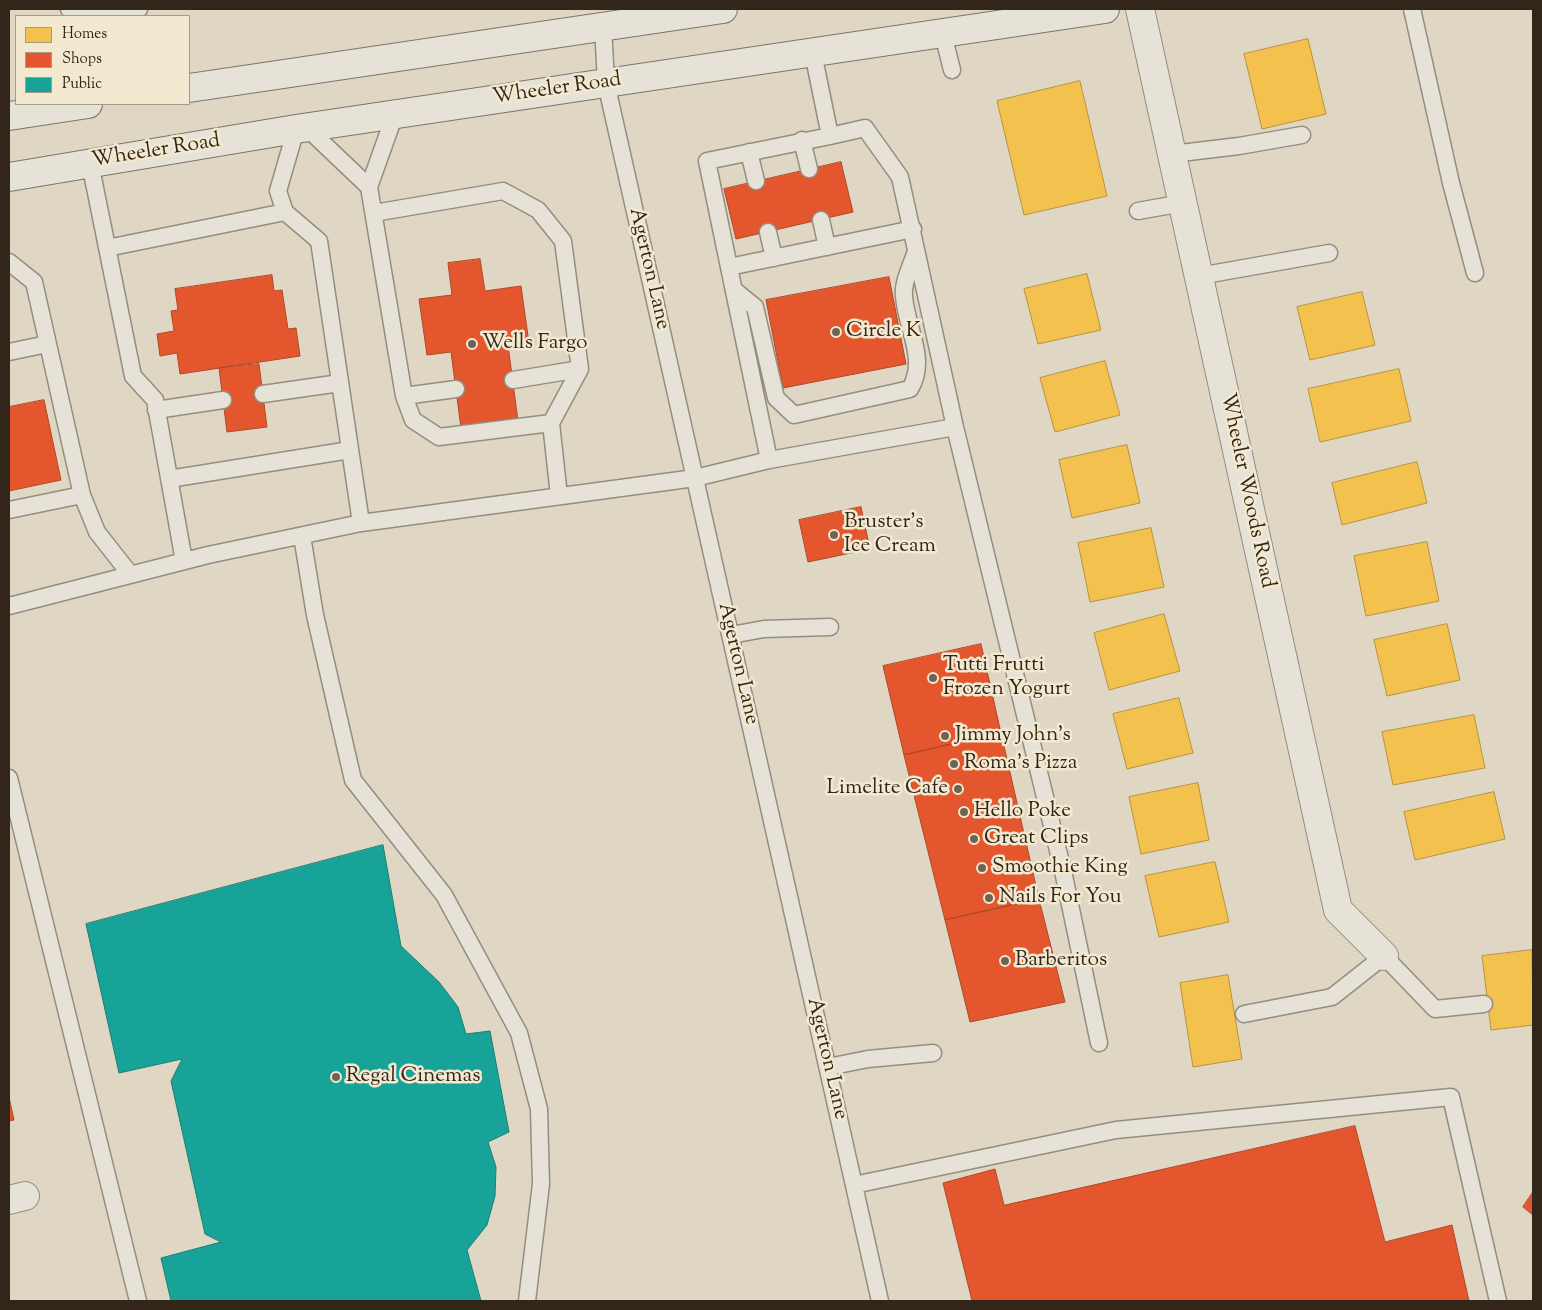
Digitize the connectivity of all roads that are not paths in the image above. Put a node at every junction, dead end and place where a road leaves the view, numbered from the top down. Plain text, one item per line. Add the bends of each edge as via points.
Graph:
1 (139, 9) edge
2 (723, 9) edge
3 (1105, 9) edge
4 (1140, 9) edge
5 (1412, 9) edge
6 (95, 15) edge
7 (603, 26) junction
8 (942, 34) junction
9 (813, 53) junction
10 (952, 70) dead end
11 (606, 83) junction
12 (190, 88) edge
13 (81, 105) edge
14 (395, 114) junction
15 (9, 116) edge
16 (301, 129) junction
17 (1302, 135) dead end
18 (830, 136) junction
19 (802, 140) junction
20 (748, 152) junction
21 (1172, 154) junction
22 (90, 163) junction
23 (809, 170) dead end
24 (9, 176) edge
25 (756, 181) dead end
26 (369, 187) junction
27 (1183, 203) junction
28 (1138, 211) dead end
29 (284, 212) junction
30 (374, 213) junction
31 (821, 220) dead end
32 (913, 229) junction
33 (768, 232) dead end
34 (827, 247) junction
35 (107, 248) junction
36 (916, 250) junction
37 (1329, 253) dead end
38 (774, 258) junction
39 (9, 262) edge
40 (729, 267) junction
41 (1475, 273) dead end
42 (1199, 276) junction
43 (734, 290) junction
44 (47, 344) junction
45 (9, 352) edge
46 (580, 369) junction
47 (513, 380) dead end
48 (340, 383) junction
49 (456, 389) dead end
50 (263, 394) dead end
51 (404, 396) junction
52 (223, 400) dead end
53 (156, 410) junction
54 (551, 423) junction
55 (955, 427) junction
56 (350, 450) junction
57 (769, 460) junction
58 (695, 478) junction
59 (169, 479) junction
60 (82, 495) junction
61 (559, 496) junction
62 (9, 510) edge
63 (360, 523) junction
64 (302, 536) junction
65 (184, 561) junction
66 (130, 574) junction
67 (9, 606) edge
68 (830, 627) dead end
69 (731, 635) junction
70 (9, 778) edge
71 (1384, 956) junction
72 (1484, 1004) dead end
73 (1244, 1014) dead end
74 (1099, 1043) dead end
75 (933, 1052) dead end
76 (828, 1067) junction
77 (854, 1185) junction
78 (138, 1301) edge
79 (527, 1301) edge
80 (880, 1301) edge
81 (1498, 1301) edge

1 - 6 lane
2 - 7 main road
3 - 8 main road, Wheeler Road
4 - 21 main road, Wheeler Woods Road
5 - 41 lane via 1450,184
7 - 11 lane, Agerton Lane
7 - 12 main road
8 - 9 main road, Wheeler Road
8 - 10 lane
9 - 11 main road, Wheeler Road
9 - 18 lane
11 - 14 main road, Wheeler Road
11 - 58 lane, Agerton Lane
13 - 15 main road
14 - 16 main road, Wheeler Road
14 - 26 lane
16 - 22 main road, Wheeler Road
16 - 26 lane
16 - 29 lane via 278,192
17 - 21 lane
18 - 19 lane
18 - 32 lane via 866,128 900,177
19 - 20 lane
19 - 23 lane
20 - 25 lane
20 - 40 lane via 707,161
21 - 27 main road, Wheeler Woods Road
22 - 24 main road, Wheeler Road
22 - 35 lane
26 - 30 lane
27 - 28 lane
27 - 42 main road, Wheeler Woods Road
29 - 35 lane
29 - 48 lane via 319,240
30 - 46 lane via 503,191 538,210 563,241
30 - 51 lane
31 - 34 lane
32 - 34 lane
32 - 36 lane
33 - 38 lane
34 - 38 lane
35 - 53 lane via 133,376 154,400
36 - 43 lane via 903,294 919,365 910,389 794,415 776,398 755,307
36 - 55 lane
37 - 42 lane
38 - 40 lane
39 - 44 lane via 34,282
40 - 43 lane
42 - 71 main road, Wheeler Woods Road via 1338,910
43 - 57 lane
44 - 45 lane
44 - 60 lane
46 - 47 lane
46 - 54 lane
48 - 50 lane
48 - 56 lane
49 - 51 lane
51 - 54 lane via 412,420 439,437
52 - 53 lane
53 - 59 lane
54 - 61 lane
55 - 57 lane
55 - 74 lane via 1063,871
56 - 59 lane
56 - 63 lane
57 - 58 lane
58 - 61 lane
58 - 69 lane, Agerton Lane
59 - 65 lane
60 - 62 lane
60 - 66 lane via 97,532
61 - 63 lane
63 - 64 lane
64 - 65 lane
64 - 79 lane via 315,615 353,780 444,895 519,1033 539,1109 540,1128 541,1184
65 - 66 lane
66 - 67 lane
68 - 69 lane via 764,629
69 - 76 lane, Agerton Lane
70 - 78 lane
71 - 72 lane via 1435,1009
71 - 73 lane via 1332,997
75 - 76 lane
76 - 77 lane, Agerton Lane
77 - 80 lane, Agerton Lane
77 - 81 lane via 1116,1130 1451,1097

